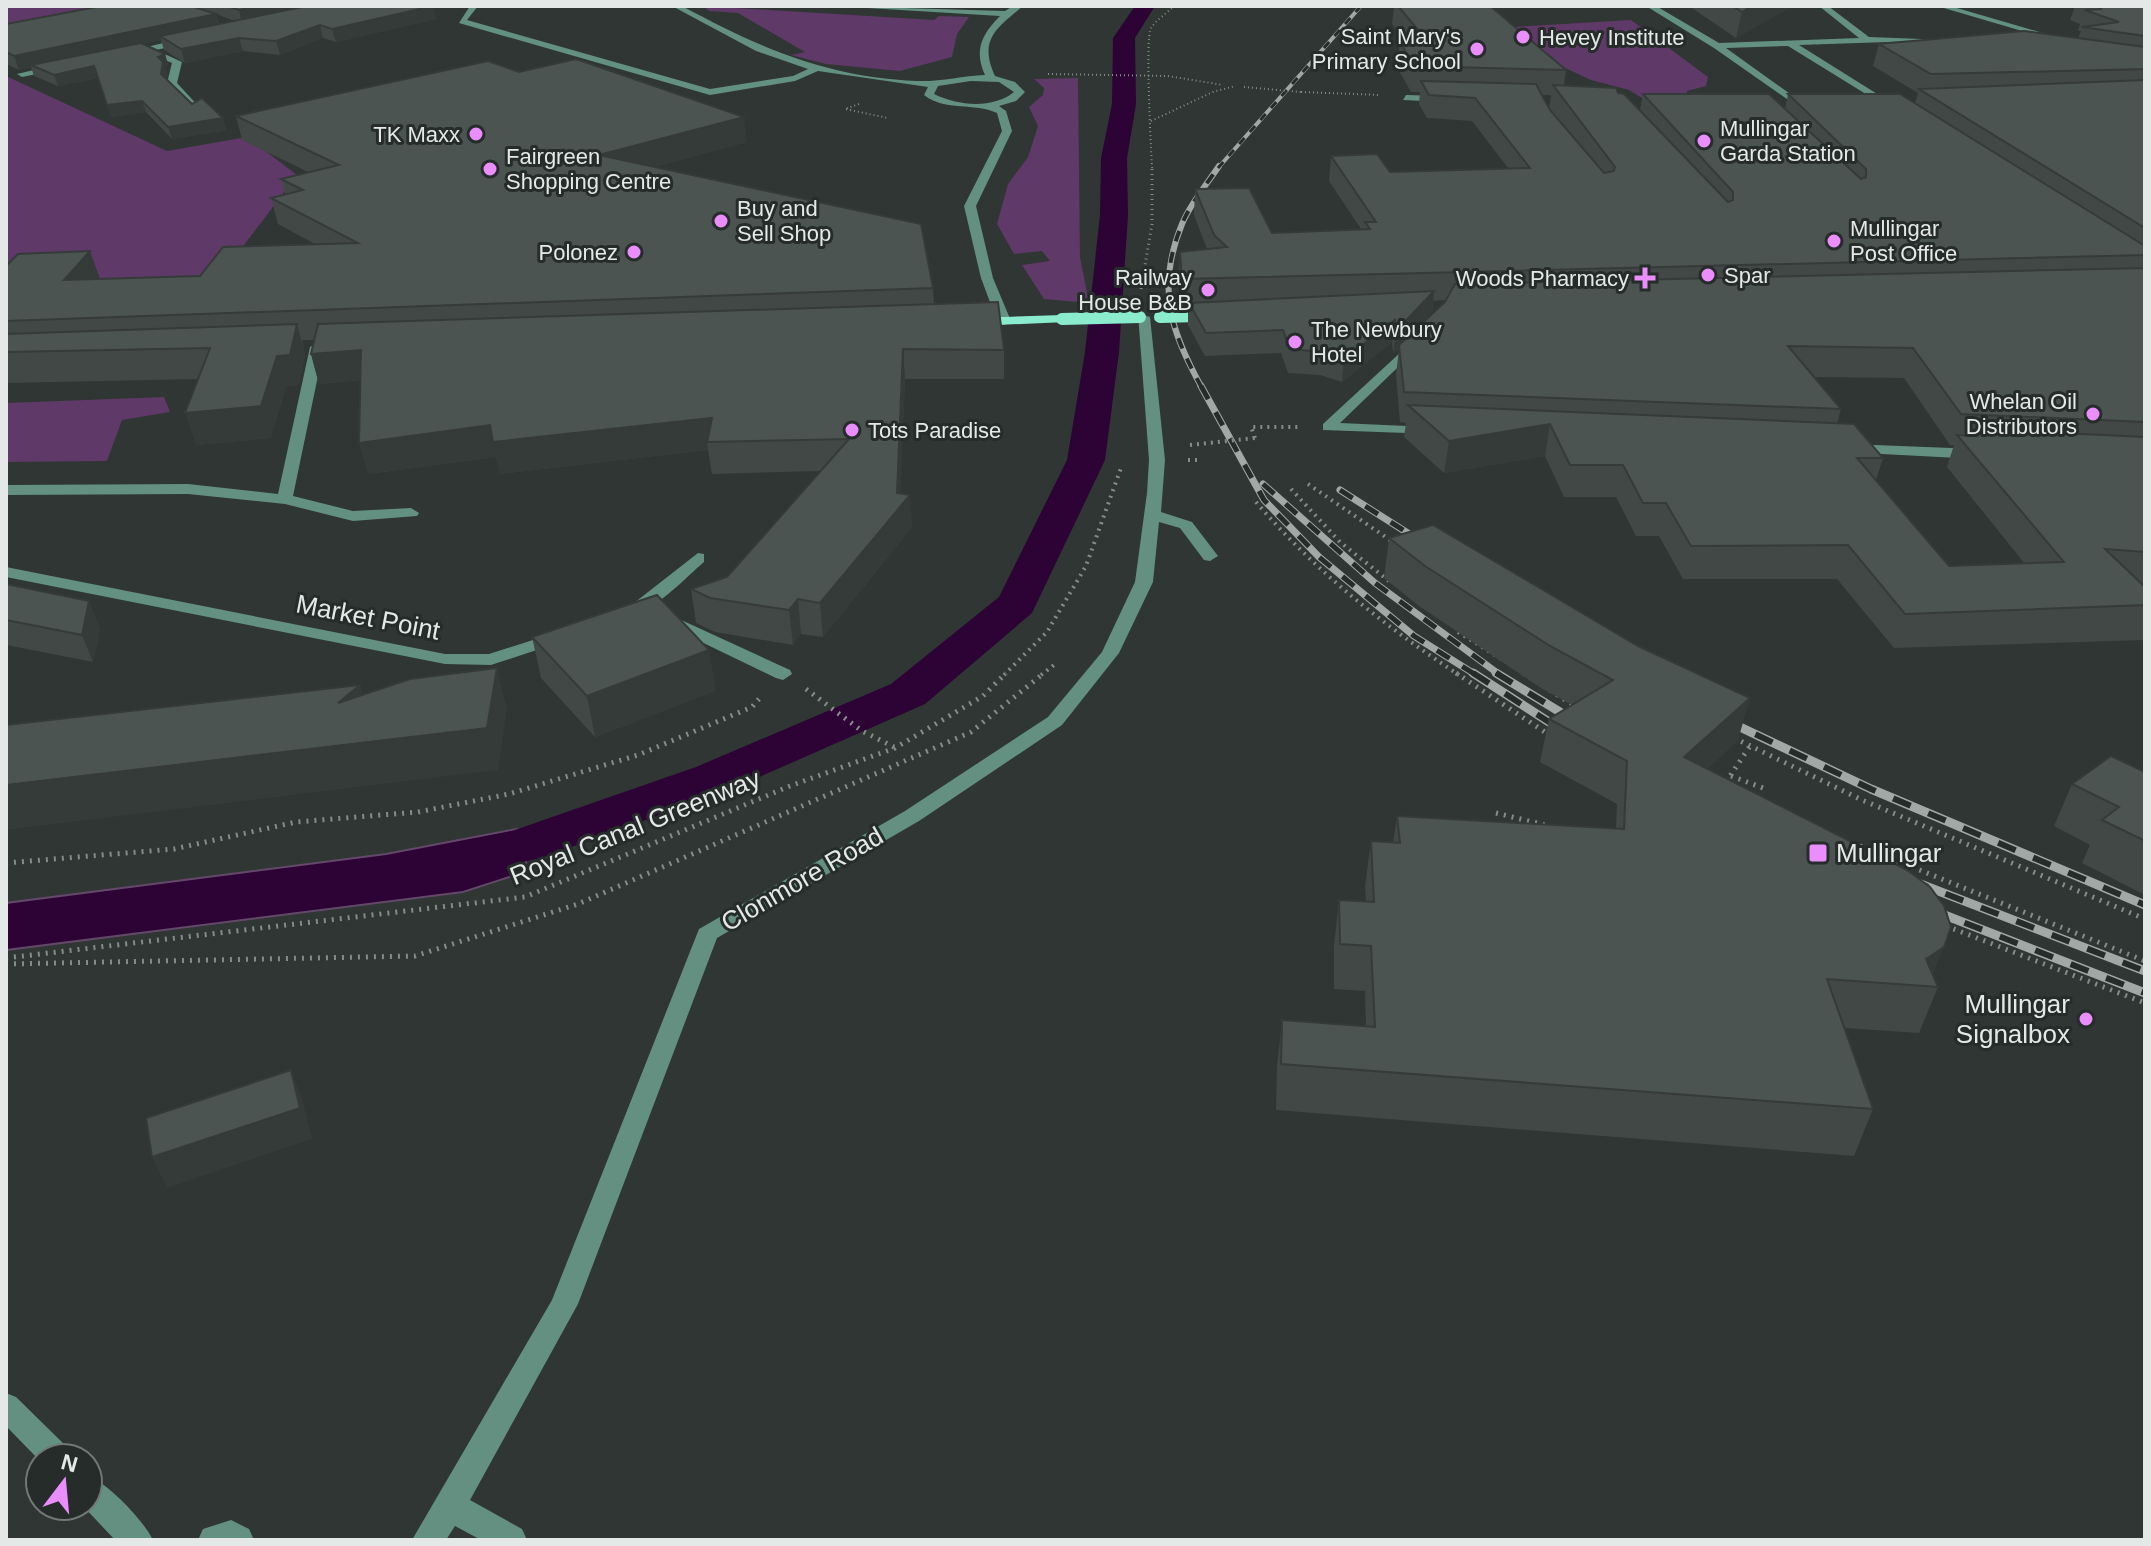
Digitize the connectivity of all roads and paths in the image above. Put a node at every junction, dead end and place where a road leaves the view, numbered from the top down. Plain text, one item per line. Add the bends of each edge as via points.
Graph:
1 (474, 6) edge
2 (676, 6) edge
3 (838, 6) edge
4 (1019, 6) edge
5 (1174, 6) edge
6 (1650, 6) edge
7 (1823, 6) edge
8 (1941, 6) edge
9 (1006, 14) junction
10 (202, 38) edge
11 (1867, 40) junction
12 (1954, 41) edge
13 (2072, 43) edge
14 (1792, 45) junction
15 (1717, 46) junction
16 (147, 49) junction
17 (116, 55) edge
18 (69, 65) edge
19 (817, 68) junction
20 (22, 74) edge
21 (1048, 74) dead end
22 (991, 79) junction
23 (933, 86) junction
24 (1235, 86) junction
25 (1406, 98) joint
26 (1464, 99) edge
27 (986, 104) junction
28 (1888, 104) junction
29 (1860, 105) edge
30 (1818, 107) edge
31 (1777, 108) edge
32 (1804, 108) junction
33 (1903, 108) edge
34 (198, 111) edge
35 (1151, 121) junction
36 (1140, 296) dead end
37 (1206, 316) edge
38 (1141, 317) junction
39 (1004, 321) junction
40 (961, 322) edge
41 (1423, 336) edge
42 (317, 347) edge
43 (1328, 427) junction
44 (1440, 431) edge
45 (1832, 448) edge
46 (1988, 455) edge
47 (1201, 460) dead end
48 (1123, 461) dead end
49 (1308, 484) dead end
50 (1291, 489) dead end
51 (6, 490) edge
52 (285, 499) junction
53 (1256, 502) dead end
54 (411, 513) dead end
55 (1152, 515) junction
56 (1396, 544) edge
57 (1210, 556) dead end
58 (698, 558) dead end
59 (6, 572) edge
60 (1396, 587) dead end
61 (640, 607) junction
62 (613, 617) edge
63 (1456, 631) dead end
64 (572, 632) edge
65 (1061, 657) dead end
66 (783, 674) joint
67 (810, 692) dead end
68 (1581, 710) edge
69 (1730, 736) edge
70 (1560, 742) edge
71 (1750, 746) junction
72 (895, 748) junction
73 (1731, 776) junction
74 (1732, 789) edge
75 (1766, 789) dead end
76 (1496, 813) dead end
77 (1554, 828) edge
78 (1851, 843) edge
79 (6, 863) edge
80 (2145, 919) edge
81 (1942, 925) edge
82 (6, 958) edge
83 (2145, 961) edge
84 (6, 964) edge
85 (2145, 1003) edge
86 (6, 1406) edge
87 (41, 1442) edge
88 (104, 1506) edge
89 (450, 1506) junction
90 (137, 1540) edge
91 (214, 1540) edge
92 (238, 1540) edge
93 (428, 1540) edge
94 (511, 1540) edge

1 - 19 street via 462,21 710,92 795,78
2 - 19 street via 784,59
3 - 9 street
4 - 9 street
5 - 35 path via 1149,30
6 - 15 street
7 - 11 street
8 - 13 street
9 - 22 street via 986,40 982,59
10 - 16 street
11 - 12 street
11 - 14 street
14 - 15 street
14 - 28 street
15 - 32 street
16 - 17 street
16 - 34 street via 177,62 172,83
18 - 20 street
19 - 23 street
21 - 24 path, bridge via 1168,76
22 - 23 street
22 - 27 street via 1013,84 1020,92
23 - 27 street via 929,95 942,102
24 - 25 path, bridge
24 - 35 path
25 - 26 street
27 - 39 street via 1001,111 1007,131 970,206 987,278
28 - 29 street
28 - 33 street
30 - 32 street
31 - 32 street
35 - 36 path via 1152,224
37 - 38 main road, bridge
38 - 39 main road, bridge
38 - 55 street, Clonmore Road via 1157,460
39 - 40 main road
41 - 43 street
42 - 52 street
43 - 44 street
43 - 47 path, bridge via 1251,427 1255,438 1190,445
45 - 46 street
48 - 72 path, Royal Canal Greenway via 1086,566 1047,632 983,696
49 - 56 path
50 - 60 path via 1340,542
51 - 52 street via 188,489
52 - 54 street via 353,516
53 - 70 path via 1304,559 1397,634
55 - 57 street via 1186,525
55 - 89 street, Clonmore Road via 1144,582 1110,653 1055,721 912,816 707,934 564,1304
58 - 61 street
59 - 64 street, Market Point via 445,659 491,660
61 - 62 street
61 - 66 street
63 - 68 path
65 - 84 path via 971,732 578,904 415,956
66 - 79 path via 752,707 638,755 509,794 418,812 296,822 174,849
67 - 72 path
69 - 71 path
71 - 73 path
71 - 80 path via 1862,800
72 - 82 path, Royal Canal Greenway via 525,897
73 - 74 path via 1723,785
73 - 75 path
76 - 77 path
78 - 83 path
81 - 85 path
86 - 87 street
88 - 90 street
89 - 93 street, Clonmore Road
89 - 94 street
91 - 92 street via 231,1535

